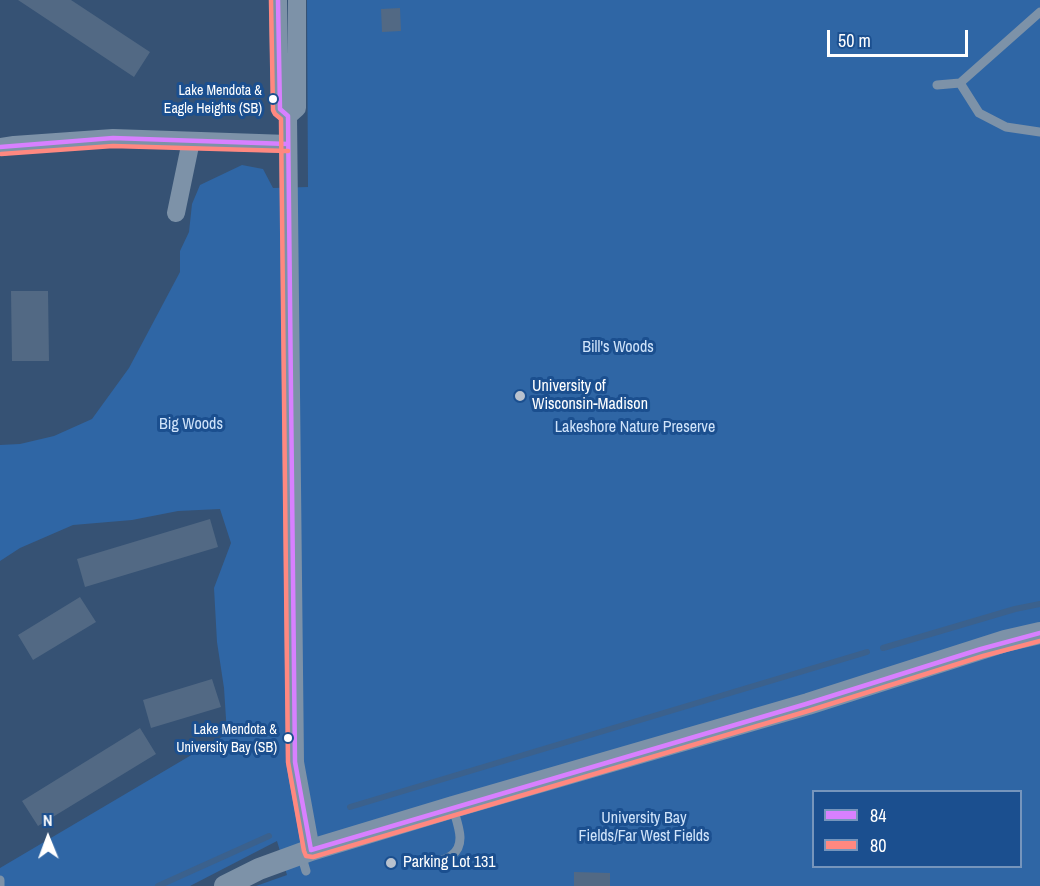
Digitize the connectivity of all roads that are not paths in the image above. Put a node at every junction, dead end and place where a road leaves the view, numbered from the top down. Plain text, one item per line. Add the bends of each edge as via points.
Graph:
1 (278, 0) edge
2 (297, 0) edge
3 (1040, 12) edge
4 (960, 83) junction
5 (937, 85) dead end
6 (288, 116) junction
7 (1040, 132) edge
8 (191, 141) junction
9 (288, 144) junction
10 (0, 147) edge
11 (176, 213) dead end
12 (1040, 633) edge
13 (453, 807) junction
14 (306, 858) junction
15 (438, 862) dead end
16 (0, 880) edge
17 (0, 886) edge
18 (225, 886) edge

1 - 6 street via 280,109
2 - 6 street via 297,108
3 - 4 lane
4 - 5 lane
4 - 7 lane via 979,113 1006,127
6 - 9 street
8 - 9 street
8 - 10 street via 112,138
8 - 11 street
9 - 14 street via 295,762
12 - 13 street
13 - 14 street
13 - 15 lane via 461,839 459,847 453,855
14 - 18 street via 259,869
16 - 17 lane

